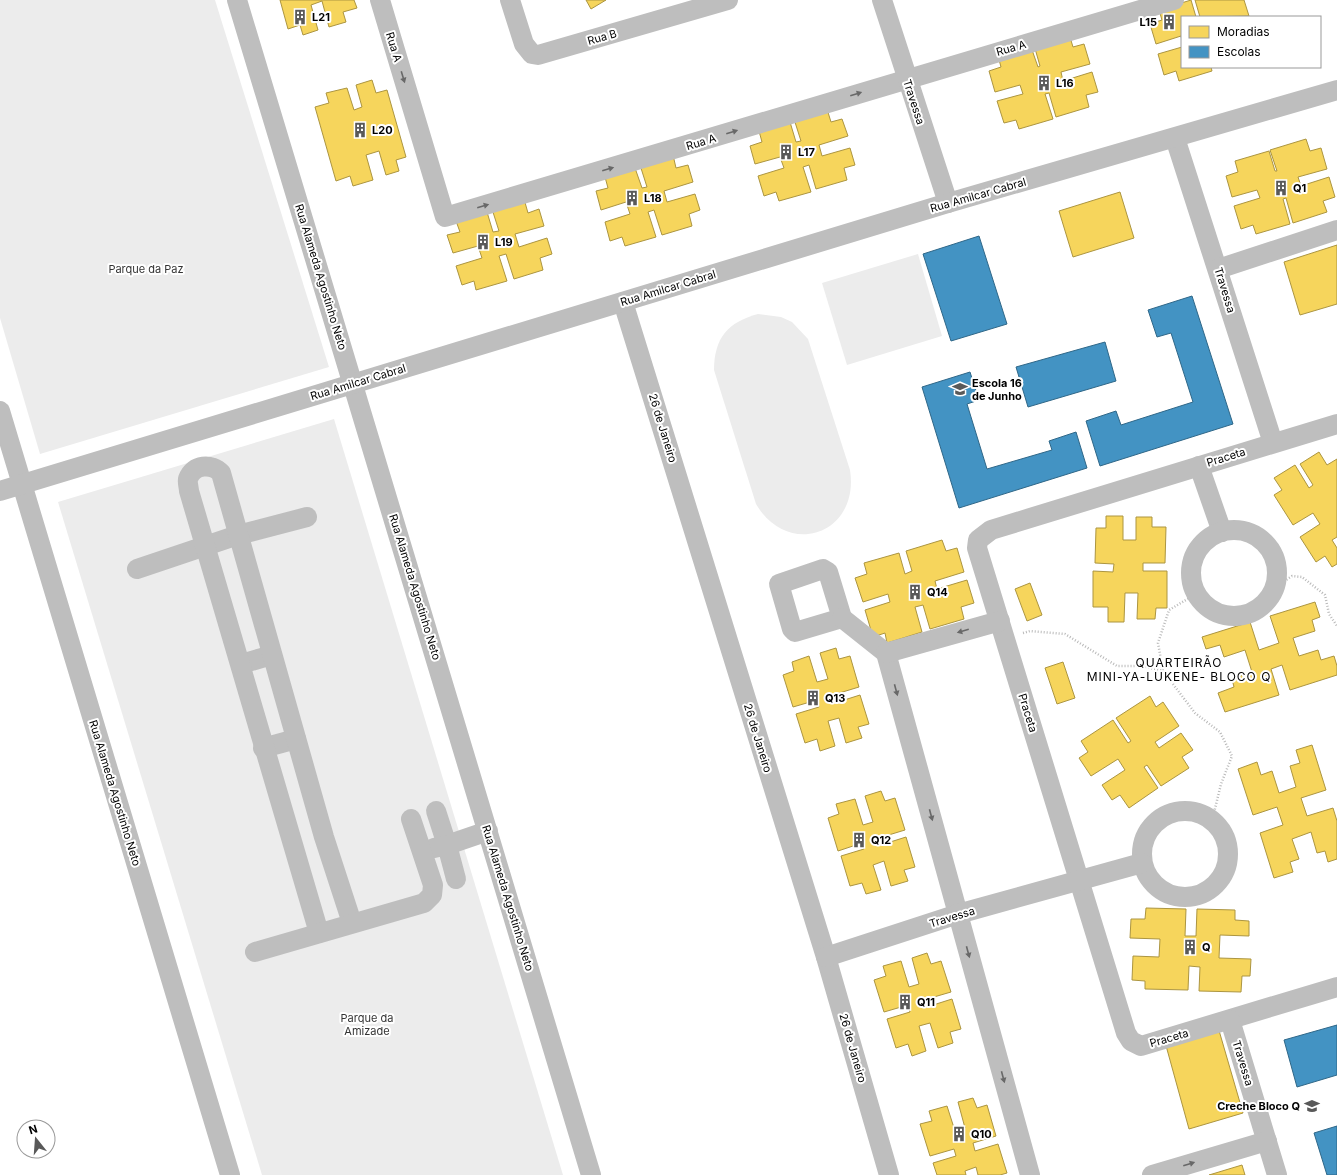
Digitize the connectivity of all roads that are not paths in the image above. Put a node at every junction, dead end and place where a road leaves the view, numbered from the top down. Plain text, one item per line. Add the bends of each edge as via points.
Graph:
1 (237, 0) edge
2 (380, 0) edge
3 (510, 0) edge
4 (728, 0) edge
5 (882, 0) edge
6 (1174, 0) edge
7 (698, 4) edge
8 (907, 78) junction
9 (1337, 90) edge
10 (1175, 138) junction
11 (948, 203) junction
12 (1337, 230) edge
13 (1218, 269) junction
14 (623, 302) junction
15 (353, 384) junction
16 (0, 411) edge
17 (1337, 424) edge
18 (1273, 443) junction
19 (1199, 466) junction
20 (22, 484) junction
21 (0, 491) edge
22 (307, 517) dead end
23 (1222, 532) junction
24 (238, 534) junction
25 (206, 545) junction
26 (137, 569) dead end
27 (254, 591) junction
28 (222, 600) junction
29 (842, 618) dead end
30 (1003, 629) junction
31 (886, 652) junction
32 (272, 655) junction
33 (241, 664) junction
34 (296, 739) junction
35 (263, 748) junction
36 (436, 811) dead end
37 (411, 819) dead end
38 (488, 831) junction
39 (324, 838) junction
40 (293, 846) junction
41 (447, 846) junction
42 (422, 851) junction
43 (1142, 863) junction
44 (456, 879) dead end
45 (1079, 880) junction
46 (958, 914) junction
47 (352, 923) junction
48 (319, 933) junction
49 (255, 952) dead end
50 (826, 957) junction
51 (1337, 987) edge
52 (1230, 1020) junction
53 (1267, 1141) junction
54 (230, 1175) edge
55 (591, 1175) edge
56 (889, 1175) edge
57 (1030, 1175) edge
58 (1152, 1175) edge
59 (1277, 1175) edge

1 - 15 street, Rua Alameda Agostinho Neto
2 -> 8 street, Rua A via 445,217
3 - 7 street, Rua B via 524,44 532,54 538,55
4 - 7 street, Rua B
5 - 8 street, Travessa
6 - 8 street, Rua A
8 - 11 street, Travessa
9 - 10 street, Rua Amilcar Cabral
10 - 11 street, Rua Amilcar Cabral
10 - 13 street, Travessa
11 - 14 street, Rua Amilcar Cabral
12 - 13 street
13 - 18 street, Travessa
14 - 15 street, Rua Amilcar Cabral
14 - 50 street, 26 de Janeiro
15 - 20 street, Rua Amilcar Cabral
15 - 38 street, Rua Alameda Agostinho Neto
16 - 20 street, Rua Alameda Agostinho Neto
17 - 18 street, Praceta
18 - 19 street, Praceta
19 - 23 street
19 - 30 street, Praceta via 983,534 978,540 978,557
20 - 21 street, Rua Amilcar Cabral
20 - 54 street, Rua Alameda Agostinho Neto
22 - 24 street
23 - 23 street via 1207,539 1197,550 1192,563 1191,578 1196,594 1205,605 1228,616 1240,616 1254,611 1267,601 1274,588 1277,572 1274,557 1264,542 1252,534 1237,530
24 - 25 street
24 - 25 street via 221,473 216,467 208,465 191,474 187,480
24 - 27 street
25 - 26 street
25 - 28 street
27 - 28 street
27 - 32 street
28 - 33 street
29 - 31 street
30 -> 31 street
30 - 45 street, Praceta
31 -> 46 street
32 - 33 street
32 - 34 street
33 - 35 street
34 - 35 street
34 - 39 street
35 - 40 street
36 - 41 street
37 - 42 street
38 - 41 street
38 - 55 street, Rua Alameda Agostinho Neto
39 - 40 street
39 - 47 street
40 - 48 street
41 - 42 street
41 - 44 street
42 - 47 street via 433,885 432,895 424,903
43 - 43 street via 1147,877 1164,893 1179,897 1198,895 1212,888 1224,872 1228,858 1226,841 1219,828 1206,816 1192,811 1176,812 1162,817 1148,831 1142,845
43 - 45 street, Travessa
45 - 46 street, Travessa
45 - 52 street, Praceta via 1126,1033 1131,1041 1141,1046
46 - 50 street, Travessa
46 -> 57 street
47 - 48 street
48 - 49 street
50 - 56 street, 26 de Janeiro
51 - 52 street, Praceta
52 - 53 street, Travessa
58 -> 53 street
53 - 59 street, Travessa

